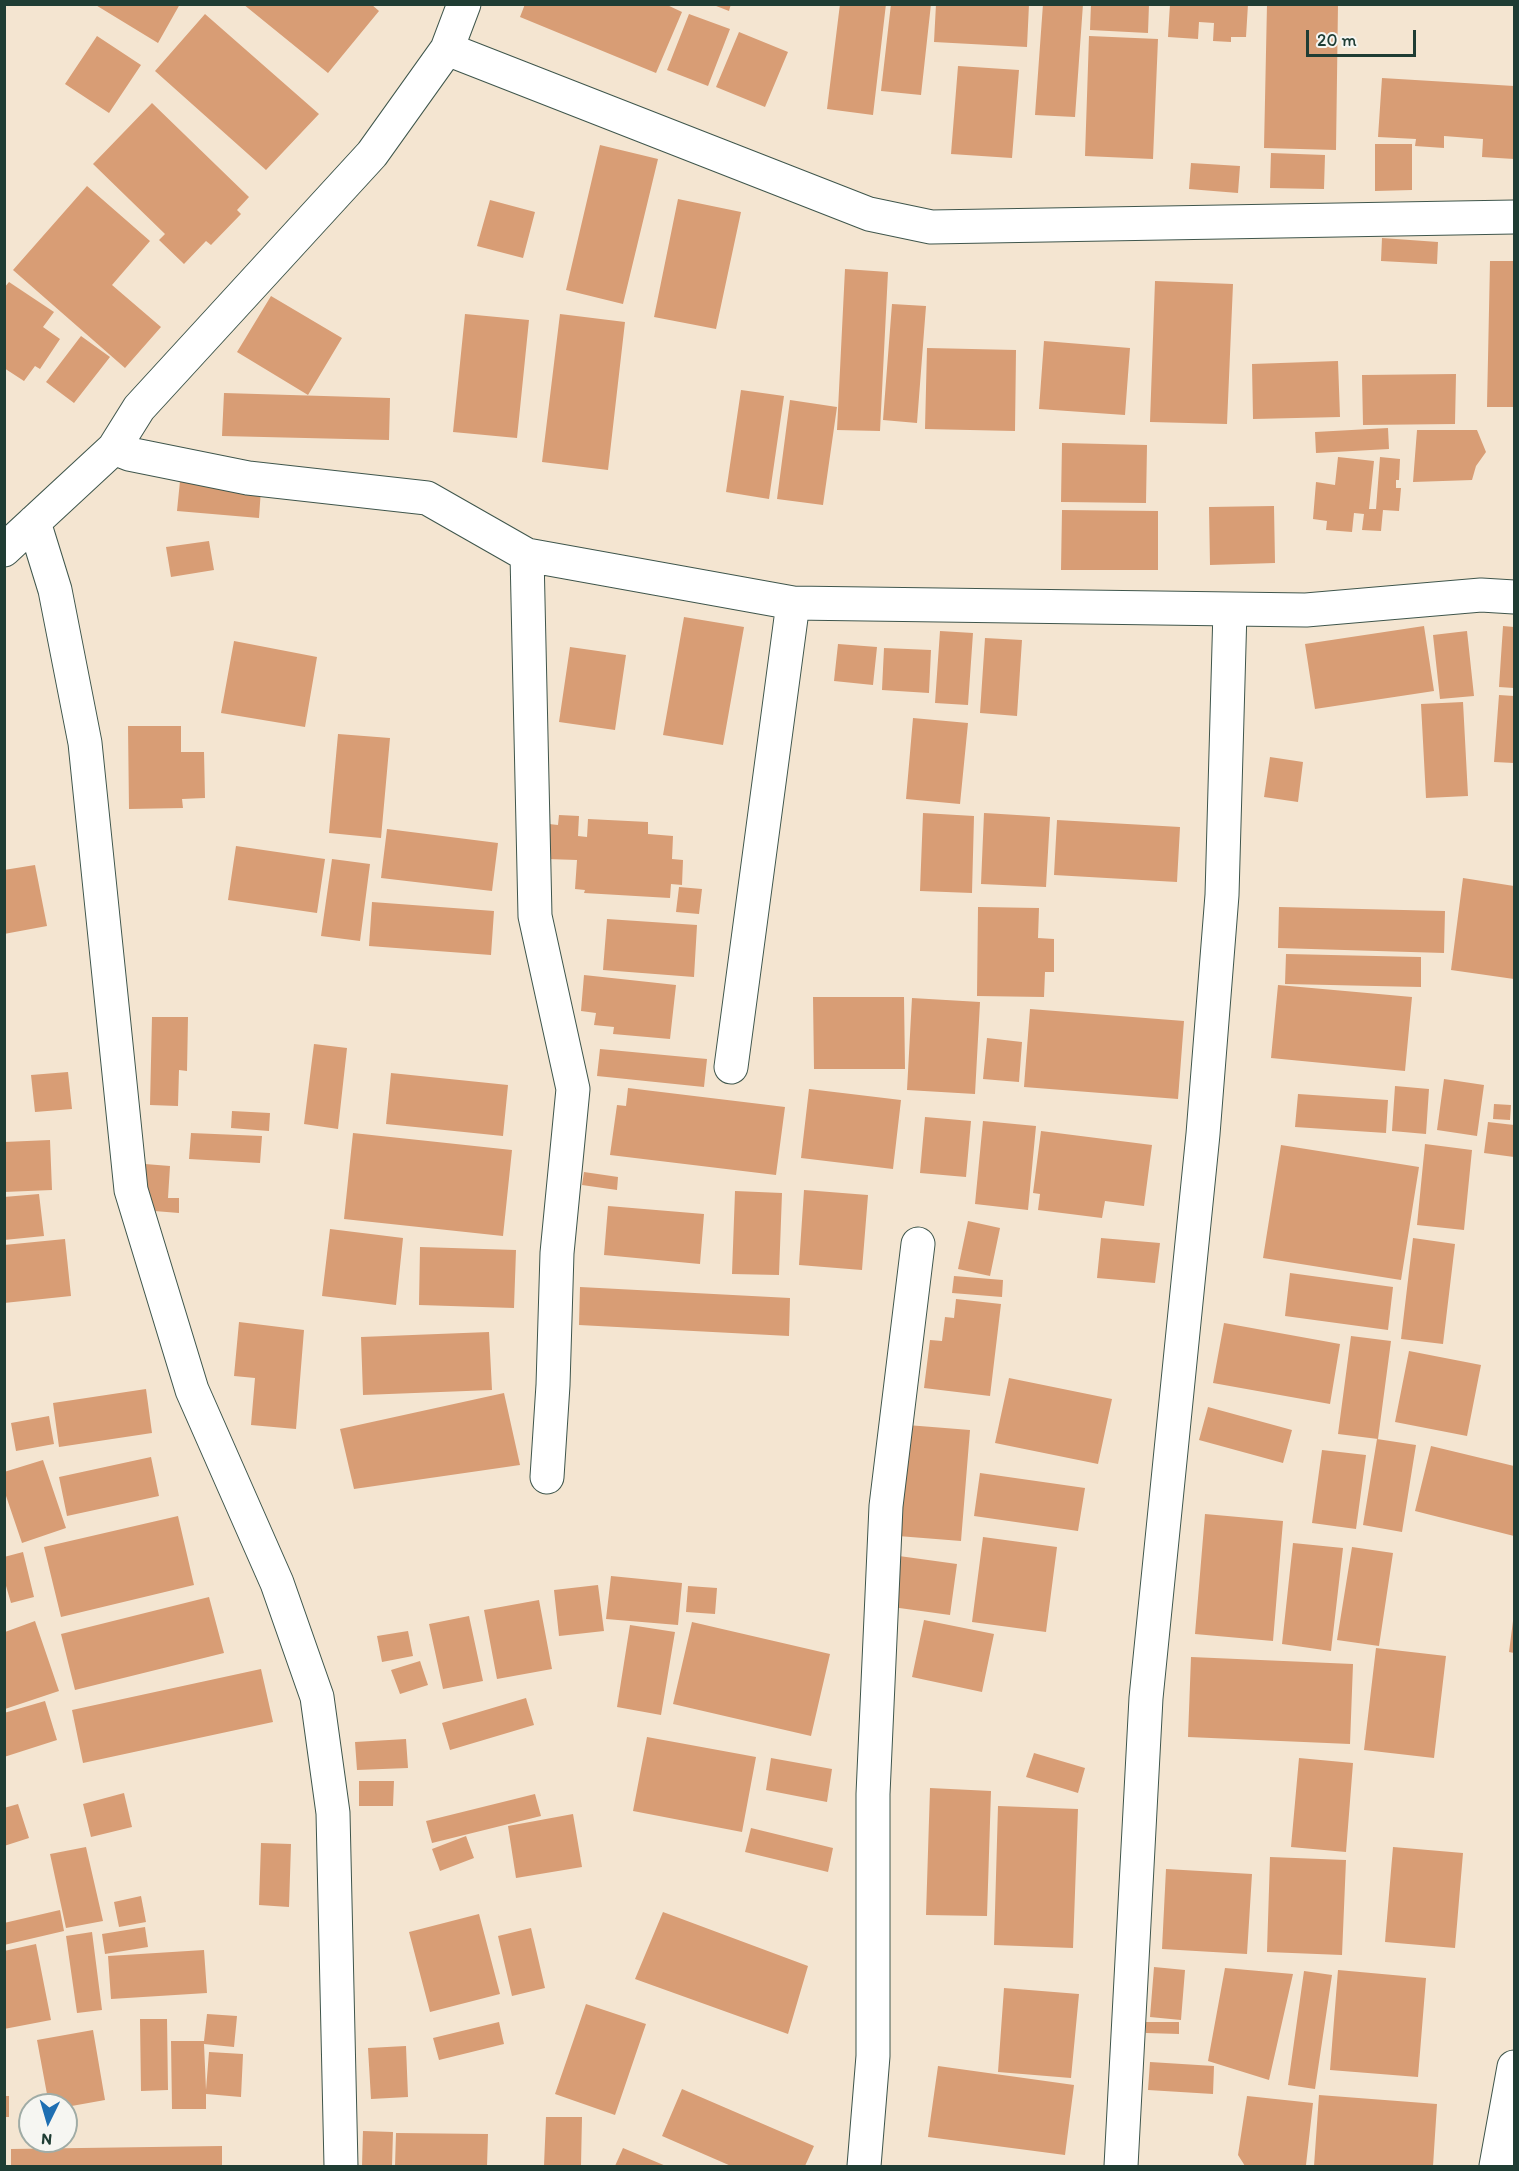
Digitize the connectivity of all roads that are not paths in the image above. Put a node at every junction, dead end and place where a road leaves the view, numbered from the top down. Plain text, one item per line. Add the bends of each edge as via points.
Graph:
1 (464, 4) edge
2 (447, 49) junction
3 (1515, 217) edge
4 (114, 448) junction
5 (34, 522) junction
6 (4, 550) edge
7 (527, 555) junction
8 (1515, 597) edge
9 (793, 603) junction
10 (1230, 609) junction
11 (731, 1067) dead end
12 (918, 1244) dead end
13 (547, 1477) dead end
14 (1515, 2067) edge
15 (341, 2166) edge
16 (864, 2166) edge
17 (1121, 2166) edge
18 (1496, 2166) edge

1 - 2 street
2 - 3 street via 869,214 931,227
2 - 4 street via 372,154 139,408
4 - 5 street
4 - 7 street via 248,478 427,498
5 - 6 street
5 - 15 street via 55,590 85,743 131,1190 192,1390 277,1583 317,1696 333,1813
7 - 9 street
7 - 13 street via 535,916 573,1089 557,1253
8 - 10 street via 1481,595 1306,610
9 - 10 street
9 - 11 street
10 - 17 street via 1222,895 1203,1134 1146,1698
12 - 16 street via 886,1506 873,1794 873,2056
14 - 18 street

